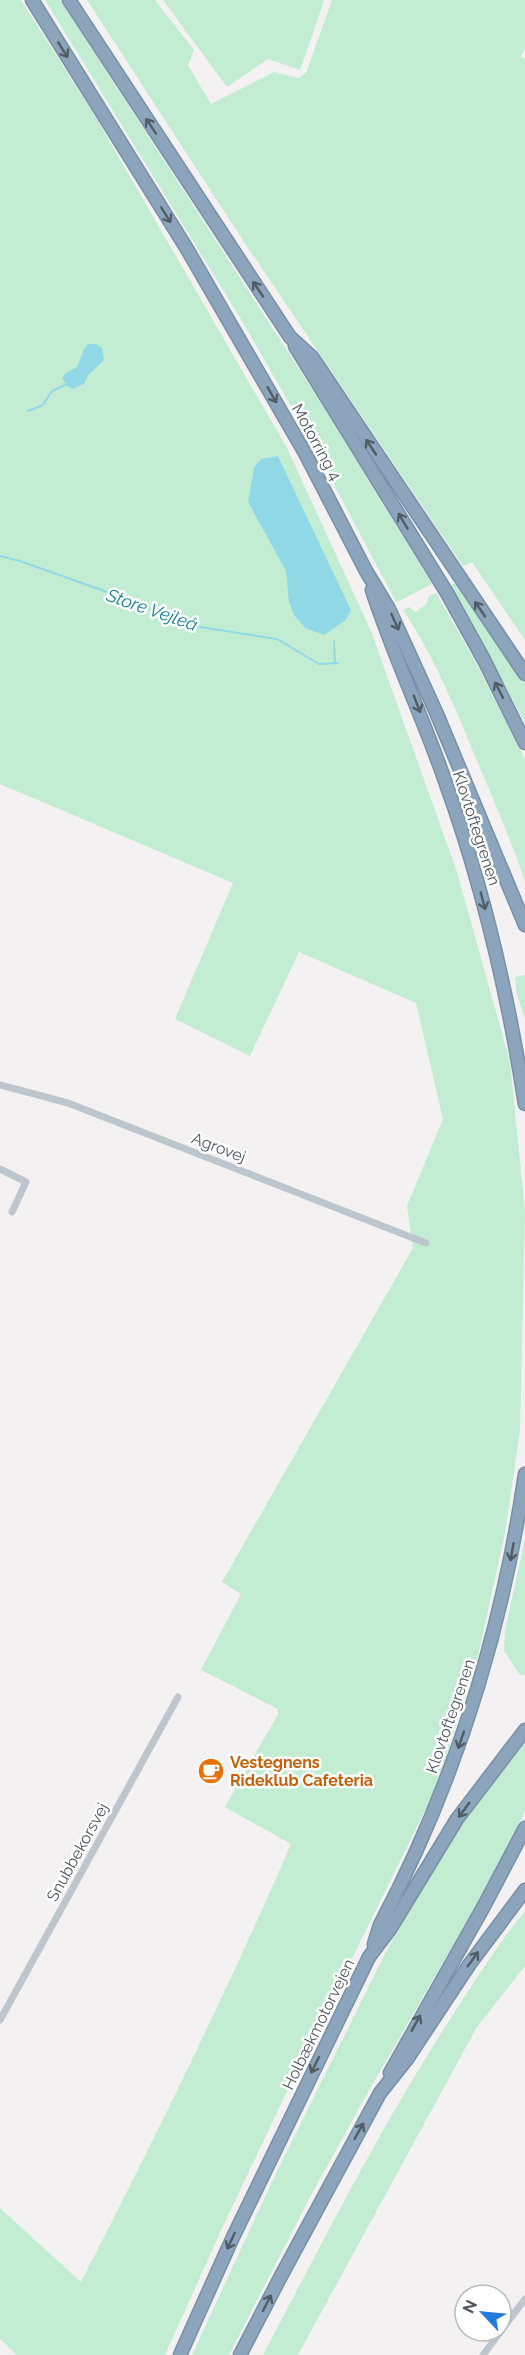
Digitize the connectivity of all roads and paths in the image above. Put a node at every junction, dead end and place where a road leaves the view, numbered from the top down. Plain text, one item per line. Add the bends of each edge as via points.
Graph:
1 (33, 0) edge
2 (69, 0) edge
3 (290, 338) junction
4 (366, 571) junction
5 (525, 674) edge
6 (525, 743) edge
7 (525, 925) edge
8 (0, 1085) edge
9 (525, 1104) edge
10 (0, 1169) edge
11 (12, 1212) dead end
12 (426, 1243) dead end
13 (525, 1474) edge
14 (178, 1697) dead end
15 (525, 1730) edge
16 (525, 1828) edge
17 (525, 1890) edge
18 (369, 1957) junction
19 (0, 2020) edge
20 (380, 2093) junction
21 (525, 2299) edge
22 (513, 2315) edge
23 (180, 2355) edge
24 (240, 2355) edge

1 -> 4 highway, Motorring 4 via 188,249 305,453
3 -> 2 highway
5 -> 3 highway via 312,357
6 -> 3 highway via 447,593
4 -> 7 highway, Motorring 4 via 389,609 436,712
4 -> 9 highway, Klovtoftegrenen via 468,851 498,962
8 - 12 street, Agrovej via 68,1102
10 - 11 street via 26,1182
13 -> 18 highway, Klovtoftegrenen via 502,1599 473,1704 448,1775 380,1924
14 - 19 street, Snubbekorsvej
15 -> 18 highway, Holbækmotorvejen via 457,1819
20 -> 16 highway
20 -> 17 highway
18 -> 23 highway, Holbækmotorvejen
24 -> 20 highway
21 - 22 street

